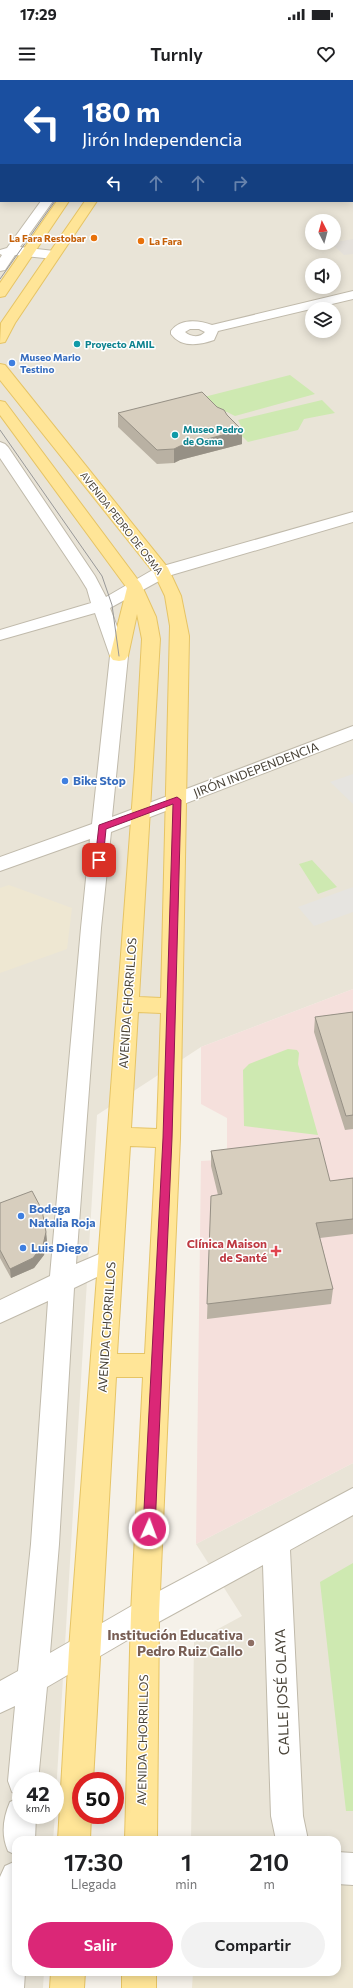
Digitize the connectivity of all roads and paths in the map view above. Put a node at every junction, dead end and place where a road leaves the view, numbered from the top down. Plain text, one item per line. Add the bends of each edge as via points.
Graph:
1 (46, 202) edge
2 (62, 202) edge
3 (90, 202) edge
4 (6, 252) edge
5 (28, 252) junction
6 (54, 255) junction
7 (0, 267) edge
8 (0, 294) edge
9 (353, 296) edge
10 (210, 329) dead end
11 (0, 339) edge
12 (0, 368) edge
13 (0, 405) edge
14 (0, 447) edge
15 (353, 517) edge
16 (162, 572) junction
17 (136, 588) junction
18 (100, 606) junction
19 (0, 635) edge
20 (119, 656) junction
21 (353, 732) edge
22 (177, 800) junction
23 (141, 814) junction
24 (102, 827) junction
25 (0, 864) edge
26 (128, 1004) junction
27 (172, 1006) junction
28 (119, 1137) junction
29 (168, 1138) junction
30 (111, 1259) junction
31 (62, 1282) junction
32 (0, 1312) edge
33 (104, 1365) junction
34 (156, 1366) junction
35 (353, 1501) edge
36 (276, 1543) junction
37 (145, 1614) junction
38 (84, 1650) junction
39 (31, 1680) junction
40 (0, 1698) edge
41 (25, 1772) edge
42 (20, 1824) edge
43 (19, 1836) edge
44 (74, 1836) edge
45 (141, 1836) edge
46 (291, 1836) edge
47 (341, 1868) edge
48 (353, 1869) edge
49 (12, 1926) edge
50 (68, 1976) edge
51 (139, 1976) edge
52 (7, 1988) edge
53 (67, 1988) edge
54 (139, 1988) edge

1 - 4 street
2 - 5 main road
3 - 6 main road
4 - 5 street
4 - 7 street
5 - 6 street
5 - 8 main road
6 - 11 main road
9 - 10 street
12 - 16 main road, AVENIDA PEDRO DE OSMA via 2,374
13 - 17 main road
14 - 18 street via 87,576
15 - 16 street
16 - 17 street
16 - 22 main road, AVENIDA PEDRO DE OSMA via 177,604 180,636
17 - 18 street
17 - 20 main road
17 - 23 main road via 147,617 151,652
18 - 19 street
18 - 20 street
20 - 24 street
21 - 22 street, JIRÓN INDEPENDENCIA
22 - 23 street, JIRÓN INDEPENDENCIA
22 - 27 main road, AVENIDA CHORRILLOS
23 - 24 street, JIRÓN INDEPENDENCIA
23 - 26 main road, AVENIDA CHORRILLOS
24 - 25 street, JIRÓN INDEPENDENCIA
24 - 31 street via 91,928
26 - 27 main road
26 - 28 main road, AVENIDA CHORRILLOS
27 - 29 main road, AVENIDA CHORRILLOS
28 - 29 main road
28 - 30 main road, AVENIDA CHORRILLOS
29 - 34 main road, AVENIDA CHORRILLOS
30 - 31 street
30 - 33 main road, AVENIDA CHORRILLOS
31 - 32 street
31 - 39 street via 45,1544
33 - 34 main road
33 - 38 main road, AVENIDA CHORRILLOS
34 - 37 main road, AVENIDA CHORRILLOS
35 - 36 street
36 - 37 street
36 - 46 street, CALLE JOSÉ OLAYA via 287,1816
37 - 38 street
37 - 45 main road, AVENIDA CHORRILLOS
38 - 39 street
38 - 44 main road, AVENIDA CHORRILLOS
39 - 40 street
39 - 41 street
42 - 43 street
47 - 48 street
49 - 52 street
50 - 53 main road
51 - 54 main road

